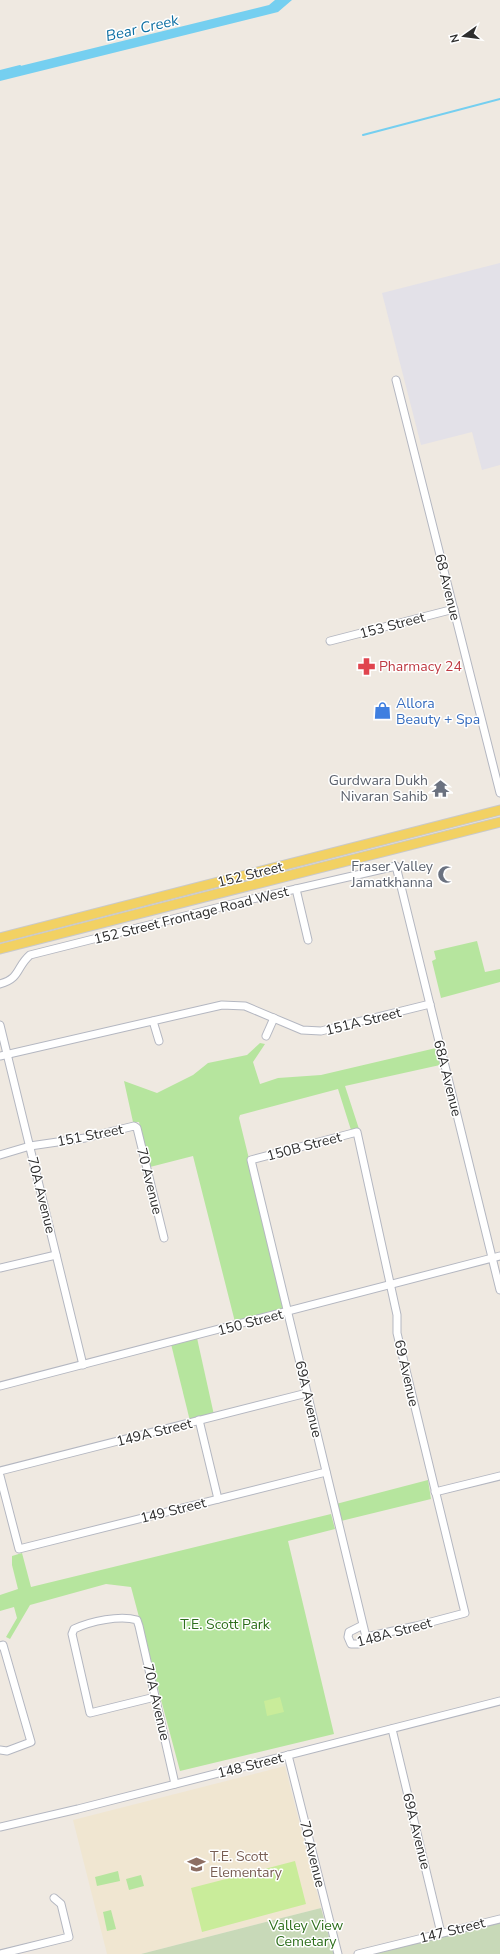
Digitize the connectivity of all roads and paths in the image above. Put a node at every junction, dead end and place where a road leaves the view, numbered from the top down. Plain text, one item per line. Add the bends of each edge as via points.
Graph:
1 (396, 380) dead end
2 (454, 609) junction
3 (330, 641) dead end
4 (500, 793) edge
5 (500, 810) edge
6 (500, 822) edge
7 (396, 866) joint
8 (296, 889) junction
9 (32, 930) junction
10 (0, 938) edge
11 (308, 940) dead end
12 (0, 944) edge
13 (0, 949) edge
14 (0, 984) edge
15 (430, 1004) junction
16 (274, 1018) junction
17 (154, 1021) junction
18 (0, 1025) edge
19 (266, 1036) dead end
20 (159, 1041) dead end
21 (4, 1055) edge
22 (134, 1126) joint
23 (358, 1132) joint
24 (30, 1146) junction
25 (0, 1156) edge
26 (251, 1160) joint
27 (164, 1238) dead end
28 (56, 1255) junction
29 (496, 1257) edge
30 (0, 1268) edge
31 (391, 1284) junction
32 (500, 1290) edge
33 (288, 1312) junction
34 (83, 1365) junction
35 (0, 1386) edge
36 (308, 1393) junction
37 (199, 1420) junction
38 (0, 1471) edge
39 (326, 1472) junction
40 (0, 1476) edge
41 (500, 1476) edge
42 (434, 1492) junction
43 (218, 1499) junction
44 (465, 1613) joint
45 (363, 1625) junction
46 (366, 1637) junction
47 (1, 1645) edge
48 (155, 1697) junction
49 (500, 1701) edge
50 (392, 1729) junction
51 (0, 1750) edge
52 (288, 1755) junction
53 (175, 1784) junction
54 (0, 1827) edge
55 (54, 1898) dead end
56 (500, 1918) edge
57 (441, 1933) junction
58 (0, 1954) edge
59 (338, 1954) edge
60 (358, 1954) edge

1 - 2 street, 68 Avenue
2 - 3 street, 153 Street
2 - 4 street, 68 Avenue
5 - 9 main road, 152 Street
6 - 13 main road, 152 Street
7 - 8 street, 152 Street Frontage Road West
7 - 15 street, 68A Avenue
8 - 11 street
8 - 14 street, 152 Street Frontage Road West via 30,955 12,979
9 - 10 main road, 152 Street
9 - 12 main road
15 - 16 street, 151A Street via 321,1032 302,1030
15 - 29 street, 68A Avenue
16 - 17 street, 151A Street via 245,1006 222,1005
16 - 19 street
17 - 20 street
17 - 21 street, 151A Street
18 - 21 street, 70A Avenue
21 - 24 street, 70A Avenue
22 - 24 street, 151 Street via 85,1138
22 - 27 street, 70 Avenue via 137,1128
23 - 26 street, 150B Street
23 - 31 street, 69 Avenue
24 - 25 street, 151 Street
24 - 28 street, 70A Avenue
26 - 33 street, 69A Avenue
28 - 30 street
28 - 34 street, 70A Avenue
29 - 31 street, 150 Street
29 - 32 street, 68A Avenue
31 - 33 street, 150 Street
31 - 42 street, 69 Avenue via 398,1333
33 - 34 street, 150 Street
33 - 36 street, 69A Avenue
34 - 35 street, 150 Street
36 - 37 street, 149A Street
36 - 39 street, 69A Avenue
37 - 38 street, 149A Street
37 - 43 street
39 - 43 street, 149 Street
39 - 45 street, 69A Avenue
40 - 43 street, 149 Street via 19,1549
41 - 42 street
42 - 44 street, 69 Avenue
44 - 46 street, 148A Street
45 - 46 street, 69A Avenue
45 - 46 street, 148A Street via 352,1631 348,1637 351,1644 354,1644
47 - 51 street via 31,1742 7,1751
48 - 48 street, 70A Avenue via 137,1620 131,1618 99,1622 74,1629 72,1634 90,1713
48 - 53 street, 70A Avenue
49 - 50 street, 148 Street
50 - 52 street, 148 Street
50 - 57 street, 69A Avenue
52 - 53 street, 148 Street
52 - 59 street, 70 Avenue
53 - 54 street, 148 Street
55 - 58 street via 61,1904 69,1937
56 - 57 street, 147 Street
57 - 60 street, 147 Street

